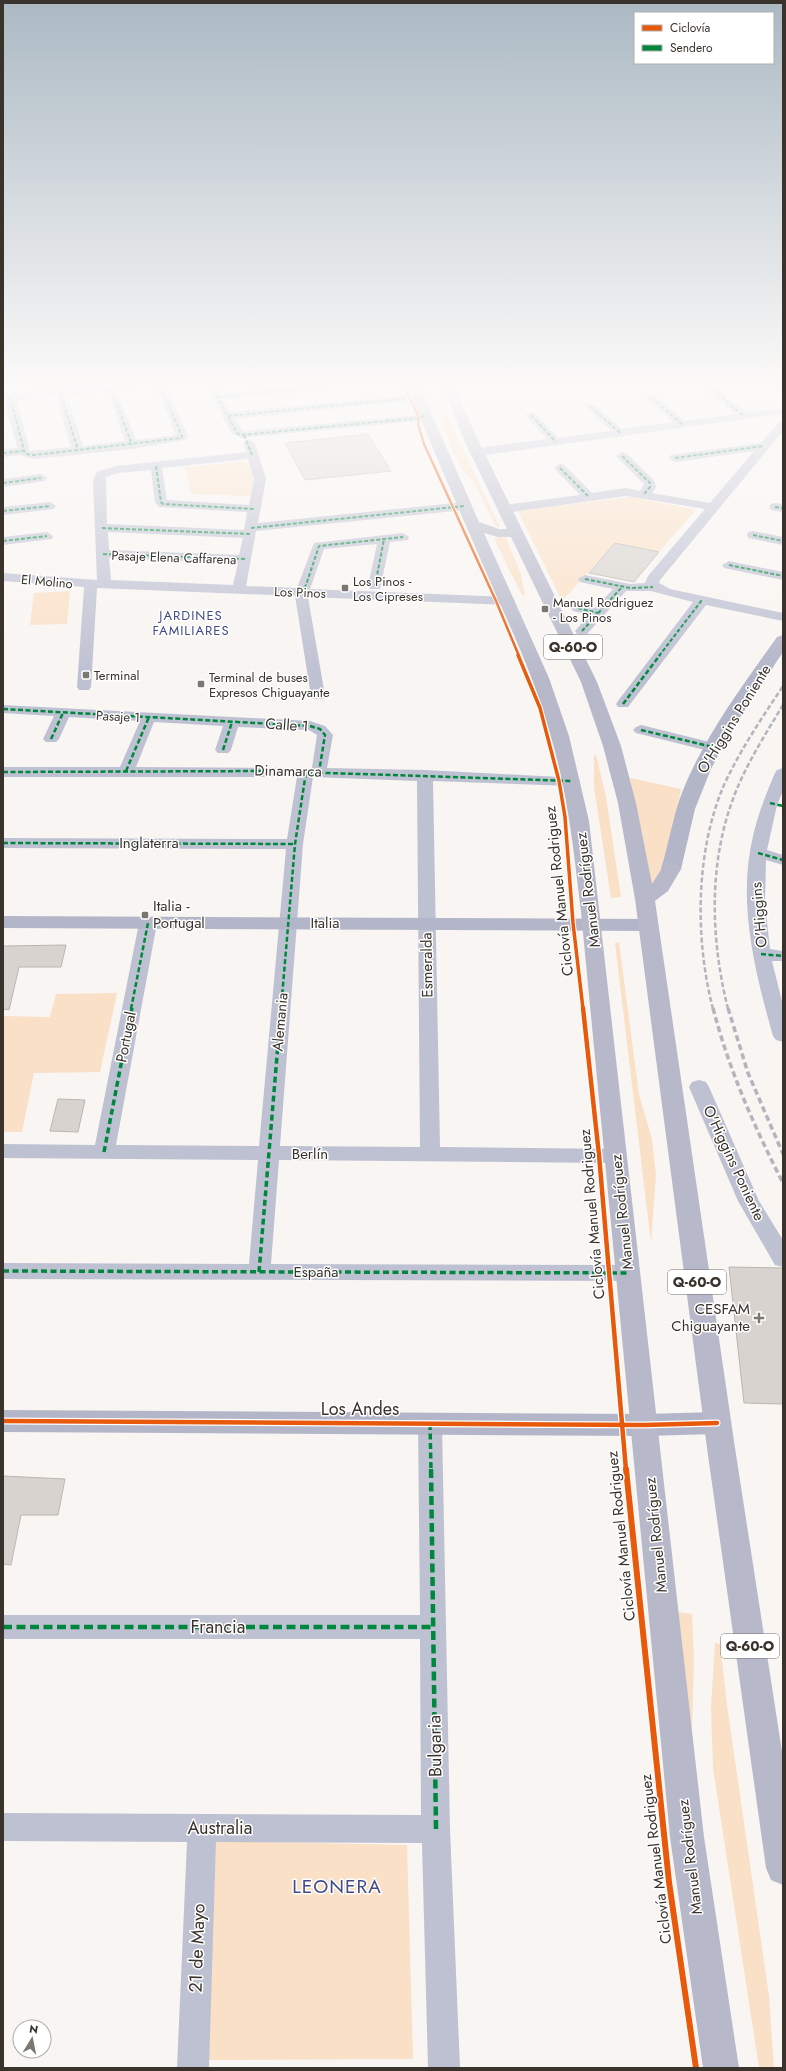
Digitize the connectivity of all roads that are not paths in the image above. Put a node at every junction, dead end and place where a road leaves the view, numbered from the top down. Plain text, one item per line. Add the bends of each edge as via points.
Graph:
1 (99, 482) edge
2 (158, 482) edge
3 (259, 482) edge
4 (454, 482) edge
5 (492, 482) edge
6 (574, 482) edge
7 (649, 482) edge
8 (734, 482) edge
9 (644, 494) junction
10 (588, 496) junction
11 (50, 506) dead end
12 (465, 506) junction
13 (713, 507) junction
14 (255, 509) junction
15 (505, 509) junction
16 (3, 511) edge
17 (474, 525) junction
18 (102, 528) junction
19 (251, 531) junction
20 (518, 533) junction
21 (753, 535) dead end
22 (47, 536) dead end
23 (403, 537) dead end
24 (384, 539) junction
25 (3, 541) edge
26 (783, 541) edge
27 (103, 554) junction
28 (245, 559) junction
29 (729, 565) dead end
30 (783, 576) edge
31 (3, 578) edge
32 (585, 579) dead end
33 (98, 584) junction
34 (374, 586) dead end
35 (622, 587) junction
36 (653, 587) junction
37 (239, 590) junction
38 (301, 592) junction
39 (702, 600) junction
40 (508, 601) junction
41 (578, 608) dead end
42 (598, 613) junction
43 (783, 617) edge
44 (582, 631) dead end
45 (783, 640) edge
46 (84, 687) dead end
47 (318, 696) dead end
48 (623, 704) dead end
49 (3, 709) edge
50 (63, 713) junction
51 (149, 717) junction
52 (232, 722) junction
53 (641, 730) dead end
54 (51, 739) dead end
55 (713, 747) junction
56 (223, 750) dead end
57 (126, 771) junction
58 (3, 772) edge
59 (313, 772) junction
60 (783, 772) edge
61 (425, 775) junction
62 (572, 781) junction
63 (776, 804) edge
64 (3, 843) edge
65 (296, 844) junction
66 (758, 853) junction
67 (783, 860) edge
68 (671, 869) joint
69 (645, 899) junction
70 (3, 922) edge
71 (148, 922) junction
72 (289, 923) junction
73 (427, 923) junction
74 (592, 924) junction
75 (648, 925) junction
76 (762, 954) junction
77 (783, 956) edge
78 (783, 1036) edge
79 (699, 1087) dead end
80 (3, 1151) edge
81 (104, 1152) junction
82 (269, 1153) junction
83 (430, 1154) junction
84 (616, 1156) junction
85 (783, 1259) edge
86 (3, 1271) edge
87 (259, 1272) junction
88 (628, 1273) junction
89 (3, 1422) edge
90 (718, 1423) junction
91 (430, 1424) junction
92 (658, 1425) junction
93 (3, 1627) edge
94 (433, 1627) junction
95 (3, 1827) edge
96 (202, 1828) junction
97 (436, 1829) junction
98 (783, 1868) edge
99 (193, 2068) edge
100 (444, 2068) edge
101 (721, 2068) edge

1 - 18 street
2 - 14 street via 163,504
3 - 14 street
4 - 12 main road, Manuel Rodríguez / Q-60-O
5 - 15 main road, Q-60-O
6 - 10 street
7 - 9 street via 650,487
8 - 13 street
9 - 10 street via 618,492
9 - 13 street
10 - 15 street
11 - 16 street
12 - 17 main road, Manuel Rodríguez / Q-60-O
12 - 19 street
13 - 36 street via 653,579
14 - 19 street
15 - 20 main road, Q-60-O
17 - 20 main road via 498,533
17 - 40 main road, Manuel Rodríguez / Q-60-O
18 - 19 street
18 - 27 street
19 - 28 street
20 - 69 main road, Q-60-O via 596,699 612,746 627,804
21 - 26 street
22 - 25 street
23 - 24 street
24 - 34 street
24 - 38 street via 319,546 306,585
27 - 28 street, Pasaje Elena Caffarena
27 - 33 street
28 - 37 street
29 - 30 street
31 - 33 street, El Molino
32 - 35 street
33 - 37 street, Los Pinos
33 - 46 street
35 - 36 street
35 - 42 street
36 - 39 street
37 - 38 street, Los Pinos
38 - 40 street, Los Pinos
38 - 47 street
39 - 43 street
39 - 48 street
40 - 62 main road, Manuel Rodríguez / Q-60-O via 541,678
41 - 42 street
42 - 44 street
45 - 55 street, O'Higgins Poniente
49 - 50 street, Pasaje 1
50 - 51 street, Pasaje 1
50 - 54 street
51 - 52 street, Pasaje 1
51 - 57 street
52 - 56 street
52 - 59 street, Calle 1 via 320,729 324,732 325,738
53 - 55 street
55 - 68 street, O'Higgins Poniente via 687,806
57 - 58 street, Dinamarca
57 - 59 street, Dinamarca
59 - 61 street, Dinamarca
59 - 65 street, Alemania
60 - 63 street, O'Higgins
61 - 62 street, Dinamarca
61 - 73 street, Esmeralda
62 - 74 main road, Manuel Rodríguez / Q-60-O
63 - 66 street, O'Higgins
64 - 65 street, Inglaterra
65 - 72 street, Alemania
66 - 67 street
66 - 76 street, O'Higgins via 755,905
68 - 69 main road via 661,887
69 - 75 main road, Q-60-O
70 - 71 street, Italia
71 - 72 street, Italia
71 - 81 street, Portugal
72 - 73 street, Italia
72 - 82 street, Alemania
73 - 74 street, Italia
73 - 83 street, Esmeralda
74 - 75 street, Italia
74 - 84 main road, Manuel Rodríguez / Q-60-O
75 - 90 main road, Q-60-O
76 - 77 street
76 - 78 street, O'Higgins
79 - 85 street, O'Higgins Poniente via 748,1201
80 - 81 street, Berlín
81 - 82 street, Berlín
82 - 83 street, Berlín
82 - 87 street, Alemania
83 - 84 street, Berlín
84 - 88 main road, Manuel Rodríguez / Q-60-O
86 - 87 street, España
87 - 88 street, España
88 - 92 main road, Manuel Rodríguez / Q-60-O
89 - 91 street, Los Andes
90 - 92 street, Los Andes
90 - 98 main road, Q-60-O
91 - 92 street, Los Andes
91 - 94 street, Bulgaria
92 - 101 main road, Manuel Rodríguez / Q-60-O via 687,1837
93 - 94 street, Francia
94 - 97 street, Bulgaria
95 - 96 street, Australia
96 - 97 street, Australia
96 - 99 street, 21 de Mayo
97 - 100 street, Bulgaria

